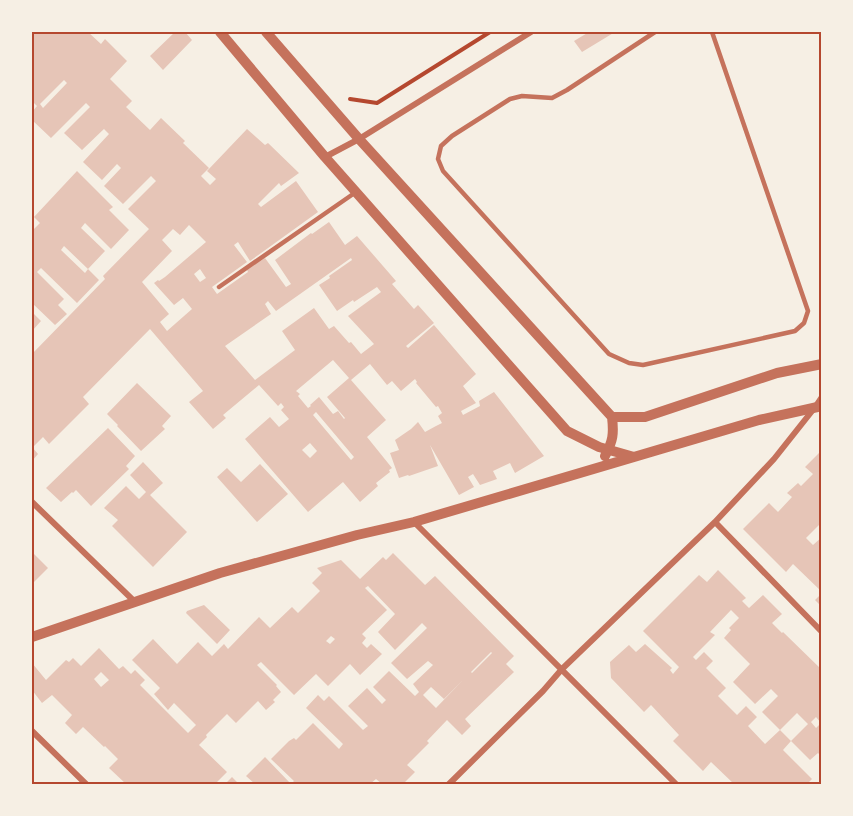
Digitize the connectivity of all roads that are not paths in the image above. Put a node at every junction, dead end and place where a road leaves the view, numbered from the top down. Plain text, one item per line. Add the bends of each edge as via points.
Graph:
1 (220, 32) edge
2 (266, 32) edge
3 (531, 32) edge
4 (654, 32) edge
5 (712, 32) edge
6 (359, 139) junction
7 (325, 157) junction
8 (356, 192) junction
9 (219, 287) dead end
10 (822, 364) edge
11 (820, 403) edge
12 (612, 417) junction
13 (608, 450) junction
14 (634, 457) junction
15 (596, 468) junction
16 (32, 502) edge
17 (414, 522) junction
18 (715, 522) junction
19 (134, 601) junction
20 (822, 632) edge
21 (32, 637) edge
22 (562, 669) junction
23 (32, 731) edge
24 (86, 784) edge
25 (449, 784) edge
26 (676, 784) edge

1 - 7 street
2 - 6 street
3 - 6 street
4 - 5 lane via 552,98 510,99 452,136 441,147 438,159 443,171 609,354 643,365 795,331 804,323 808,311
6 - 7 street
6 - 12 street
7 - 8 street
8 - 9 lane
8 - 13 street via 567,431
10 - 12 street via 777,372 645,417
11 - 14 street
11 - 18 street
12 - 13 street via 614,429
13 - 14 street
13 - 15 street
14 - 15 street
15 - 17 street
16 - 19 street
17 - 19 street via 219,573
17 - 22 street
18 - 20 street
18 - 22 street
19 - 21 street
22 - 25 street
22 - 26 street
23 - 24 street

